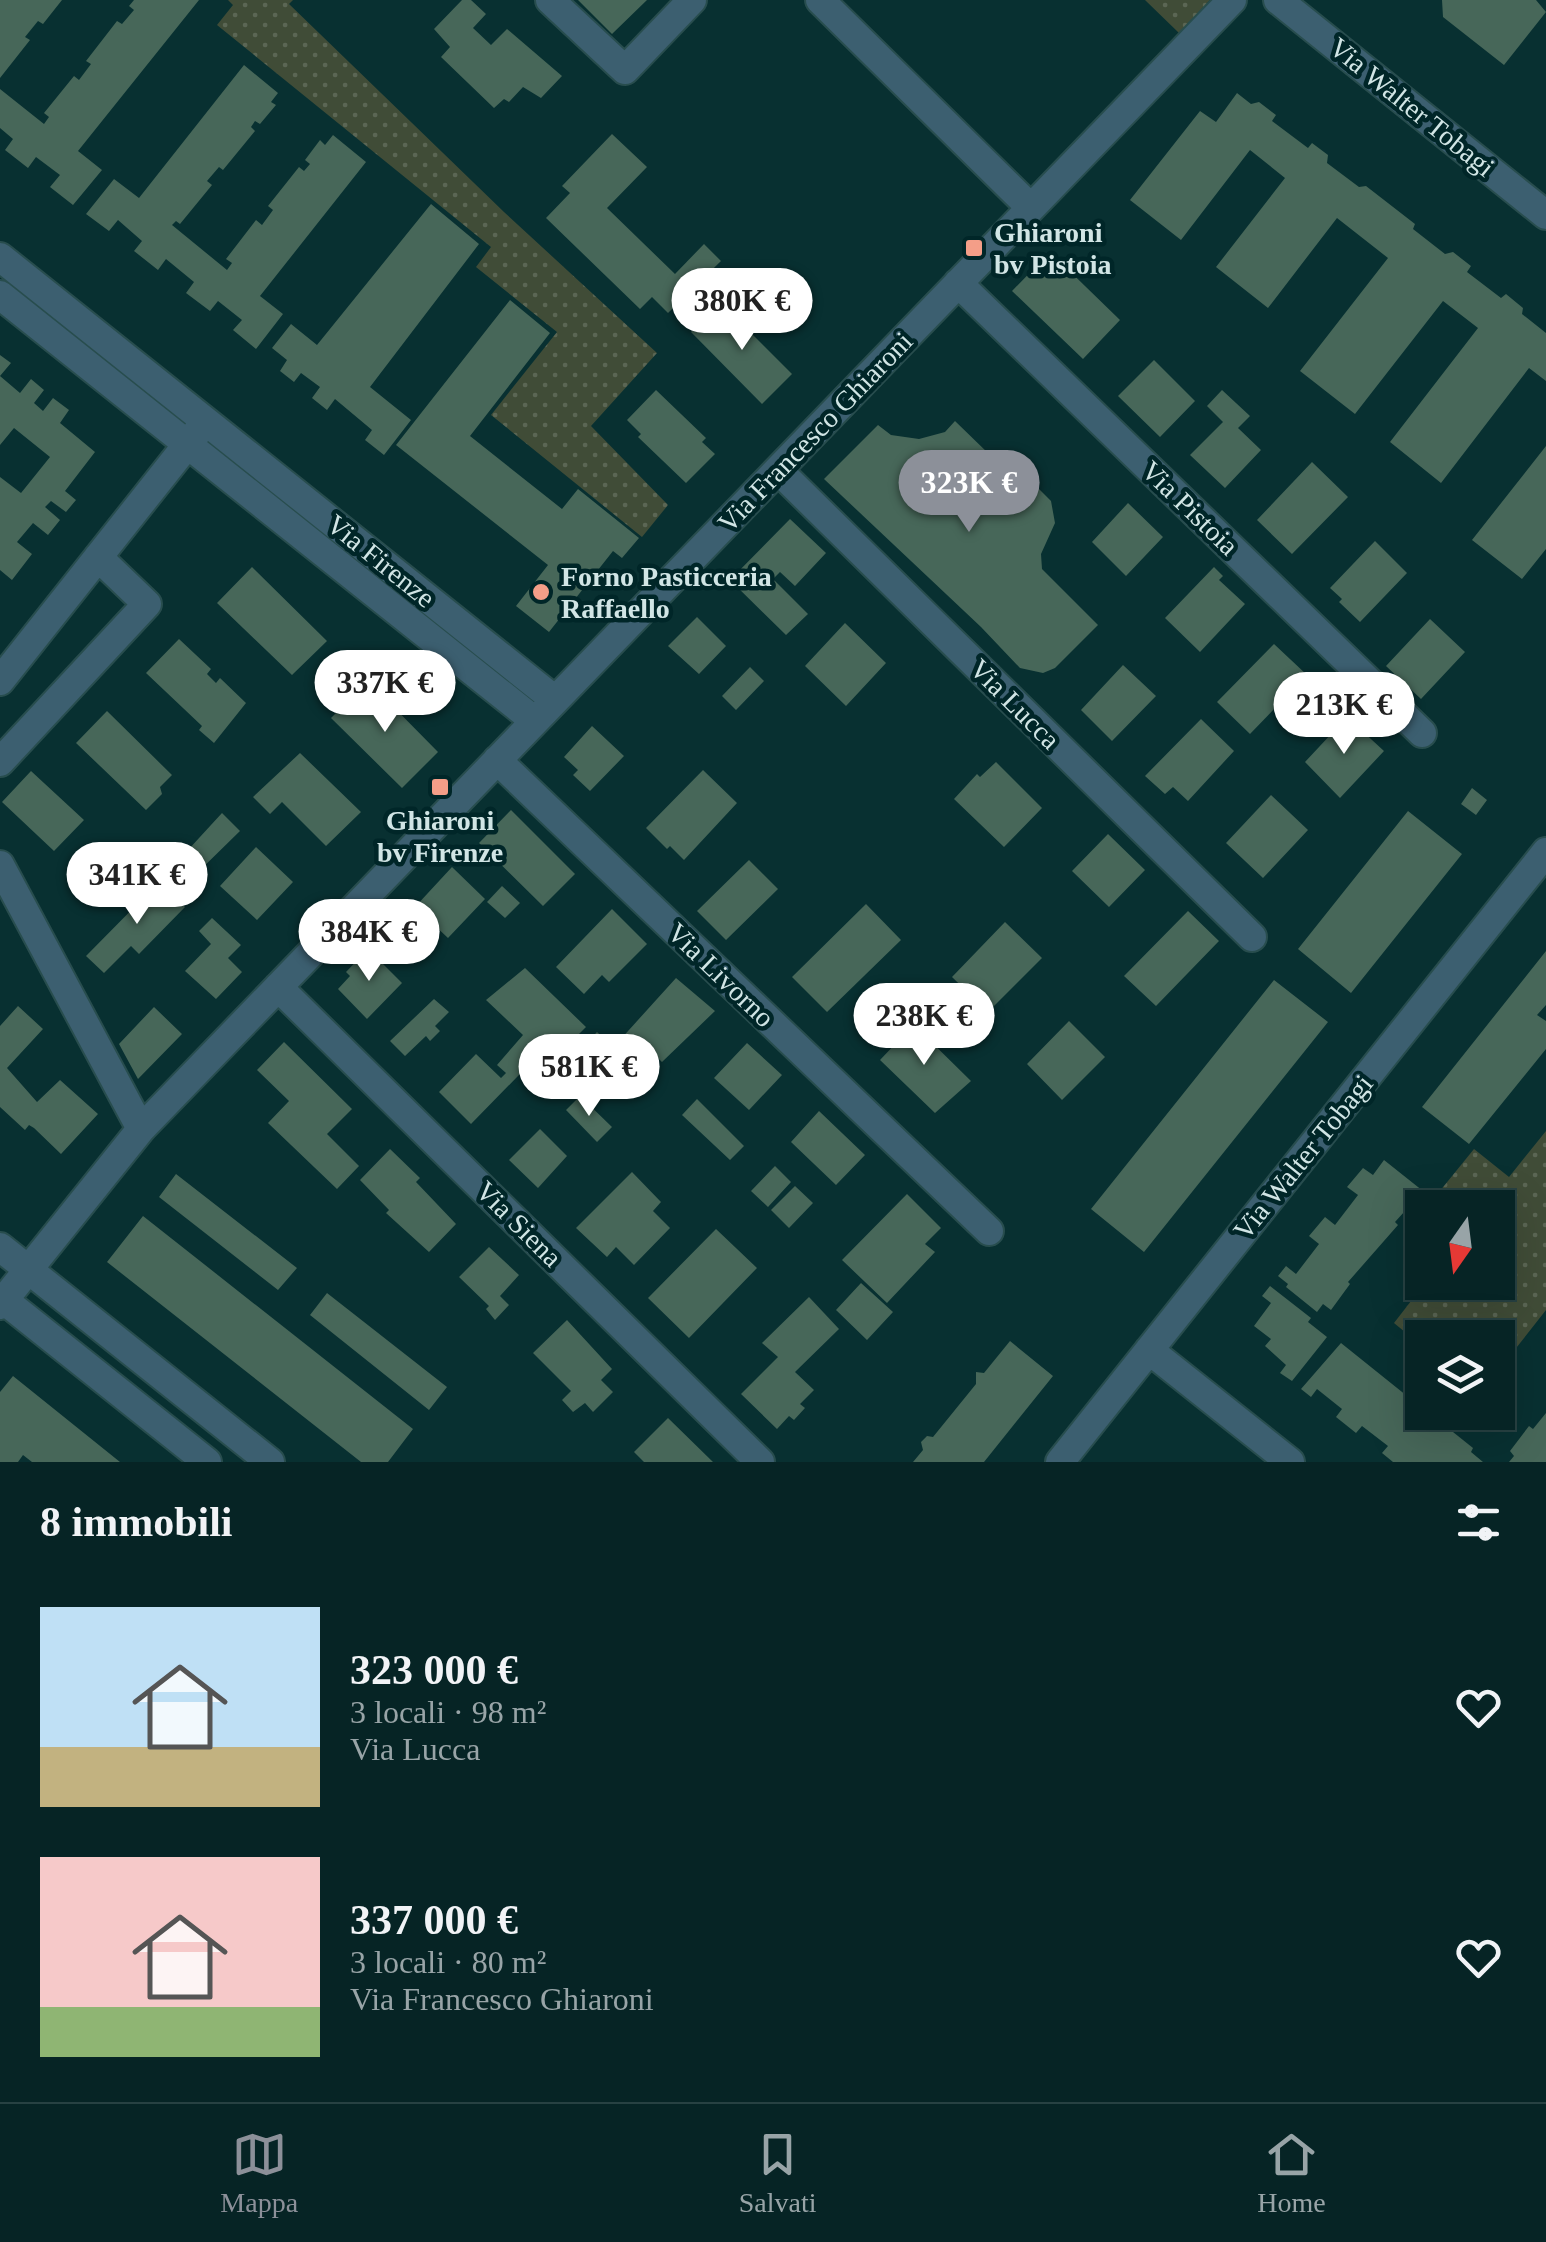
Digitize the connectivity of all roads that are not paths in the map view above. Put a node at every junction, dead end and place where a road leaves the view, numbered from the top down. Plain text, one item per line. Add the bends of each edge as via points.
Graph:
1 (550, 0) edge
2 (692, 0) edge
3 (820, 0) edge
4 (1232, 0) edge
5 (1278, 0) edge
6 (1031, 208) junction
7 (1546, 214) edge
8 (0, 258) edge
9 (958, 283) junction
10 (0, 295) edge
11 (206, 422) junction
12 (188, 445) junction
13 (778, 470) junction
14 (98, 557) junction
15 (0, 680) edge
16 (556, 700) junction
17 (534, 721) junction
18 (1422, 734) dead end
19 (497, 760) junction
20 (0, 762) edge
21 (1546, 852) edge
22 (0, 865) edge
23 (1252, 937) dead end
24 (278, 987) junction
25 (140, 1129) junction
26 (989, 1231) dead end
27 (0, 1247) edge
28 (28, 1270) junction
29 (1, 1301) edge
30 (1150, 1350) junction
31 (207, 1462) edge
32 (270, 1462) edge
33 (760, 1462) edge
34 (1060, 1462) edge
35 (1290, 1462) edge

1 - 2 street via 624,70
3 - 6 street
4 - 6 street, Via Francesco Ghiaroni
5 - 7 street, Via Walter Tobagi
6 - 9 street, Via Francesco Ghiaroni
8 - 11 street, Via Firenze
9 - 13 street, Via Francesco Ghiaroni
9 - 18 street, Via Pistoia
10 - 12 street, Via Firenze
11 - 12 street
11 - 16 street, Via Firenze
12 - 14 street
12 - 17 street, Via Firenze
13 - 16 street, Via Francesco Ghiaroni
13 - 23 street, Via Lucca
14 - 15 street
14 - 20 street via 147,604
16 - 17 street, Via Francesco Ghiaroni
17 - 19 street, Via Francesco Ghiaroni
19 - 24 street, Via Francesco Ghiaroni
19 - 26 street, Via Livorno
21 - 30 street, Via Walter Tobagi
22 - 25 street
24 - 25 street, Via Francesco Ghiaroni
24 - 33 street, Via Siena
25 - 28 street, Via Francesco Ghiaroni
27 - 28 street
28 - 29 street, Via Francesco Ghiaroni
28 - 32 street
29 - 31 street
30 - 34 street, Via Walter Tobagi
30 - 35 street

